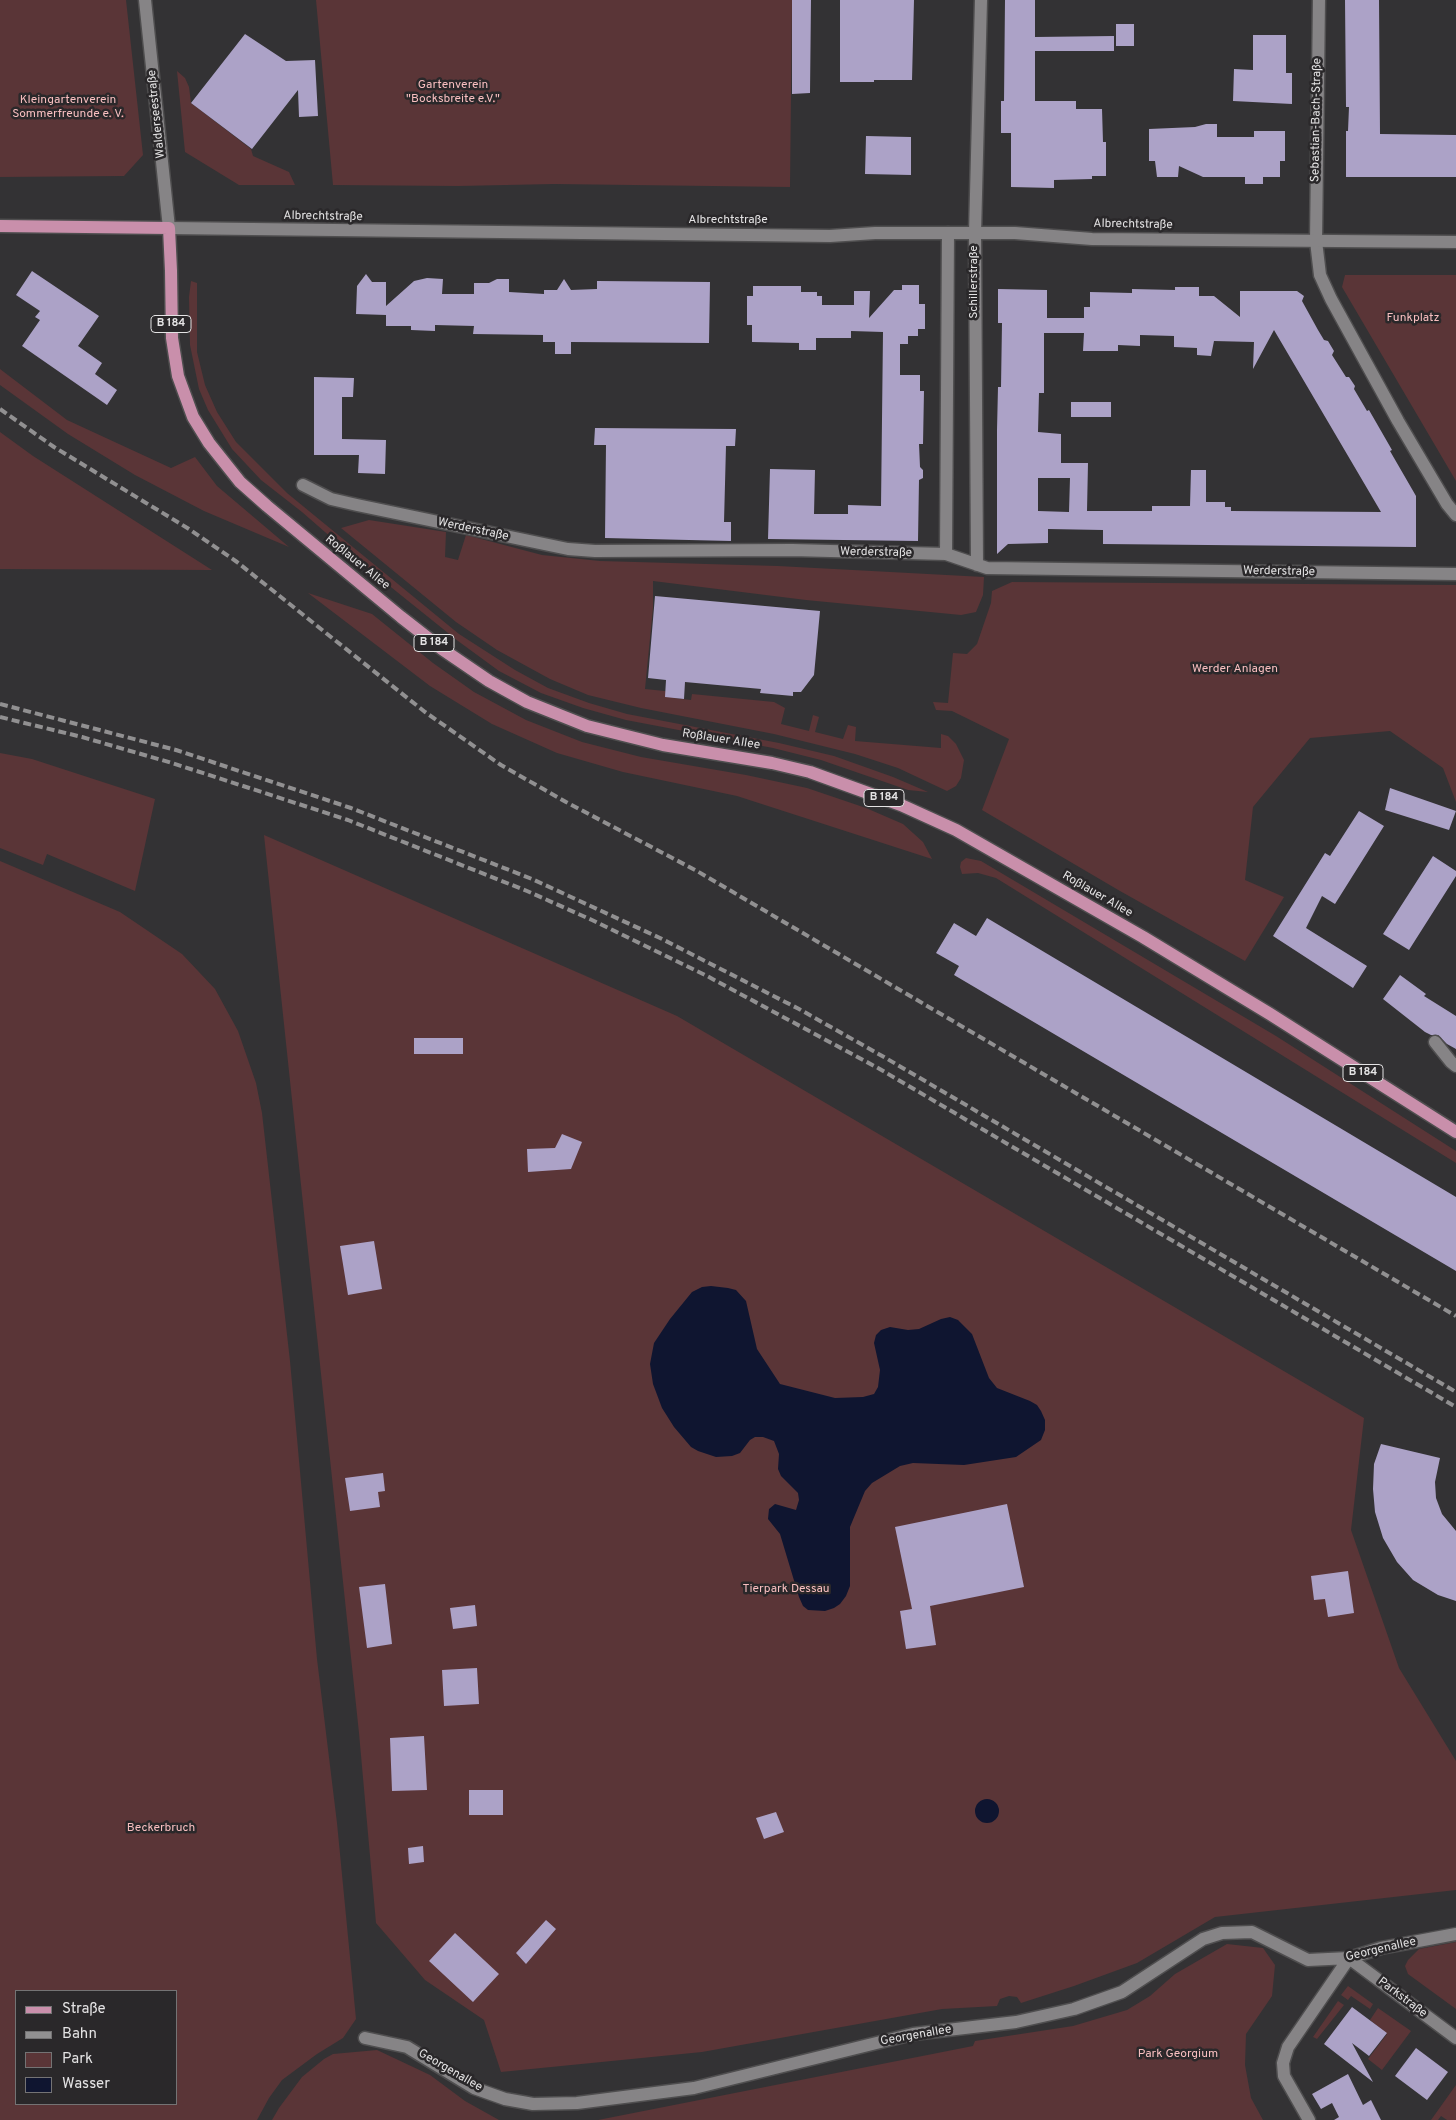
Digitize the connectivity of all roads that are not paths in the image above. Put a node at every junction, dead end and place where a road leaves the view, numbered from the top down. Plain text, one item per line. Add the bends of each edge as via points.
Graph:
1 (145, 0) edge
2 (981, 0) edge
3 (1319, 0) edge
4 (0, 226) edge
5 (168, 228) junction
6 (948, 233) junction
7 (975, 233) junction
8 (1316, 241) junction
9 (1456, 242) edge
10 (303, 485) dead end
11 (1456, 515) edge
12 (946, 554) junction
13 (977, 565) junction
14 (1456, 574) edge
15 (1435, 1042) dead end
16 (1456, 1066) edge
17 (1456, 1132) edge
18 (1456, 1934) edge
19 (1349, 1958) junction
20 (365, 2038) dead end
21 (1456, 2038) edge
22 (1309, 2120) edge

1 - 5 street, Walderseestraße
2 - 7 street, Schillerstraße
3 - 8 street, Sebastian-Bach-Straße
4 - 5 main road, Albrechtstraße
5 - 6 street, Albrechtstraße via 830,236
5 - 17 main road, Roßlauer Allee / B 184 via 176,366 193,417 209,443 253,494 442,649 489,681 564,718 663,745 810,772 901,804 956,830 1143,937
6 - 7 street, Albrechtstraße
6 - 12 street
7 - 8 street, Albrechtstraße via 1033,233 1092,239
7 - 13 street, Schillerstraße
8 - 9 street, Albrechtstraße
8 - 11 street via 1320,275 1331,299 1446,504
10 - 12 street, Werderstraße via 331,499 357,506 568,550
12 - 13 street, Werderstraße
13 - 14 street, Werderstraße via 987,568
15 - 16 street
18 - 19 street, Georgenallee via 1381,1948
19 - 20 street, Georgenallee via 1308,1960 1252,1932 1222,1933 1203,1939 1122,1992 1074,2009 1016,2022 913,2034 694,2088 577,2103 533,2104 505,2099 474,2088 407,2046
19 - 21 street, Parkstraße
19 - 22 street via 1288,2047 1283,2063 1284,2076

